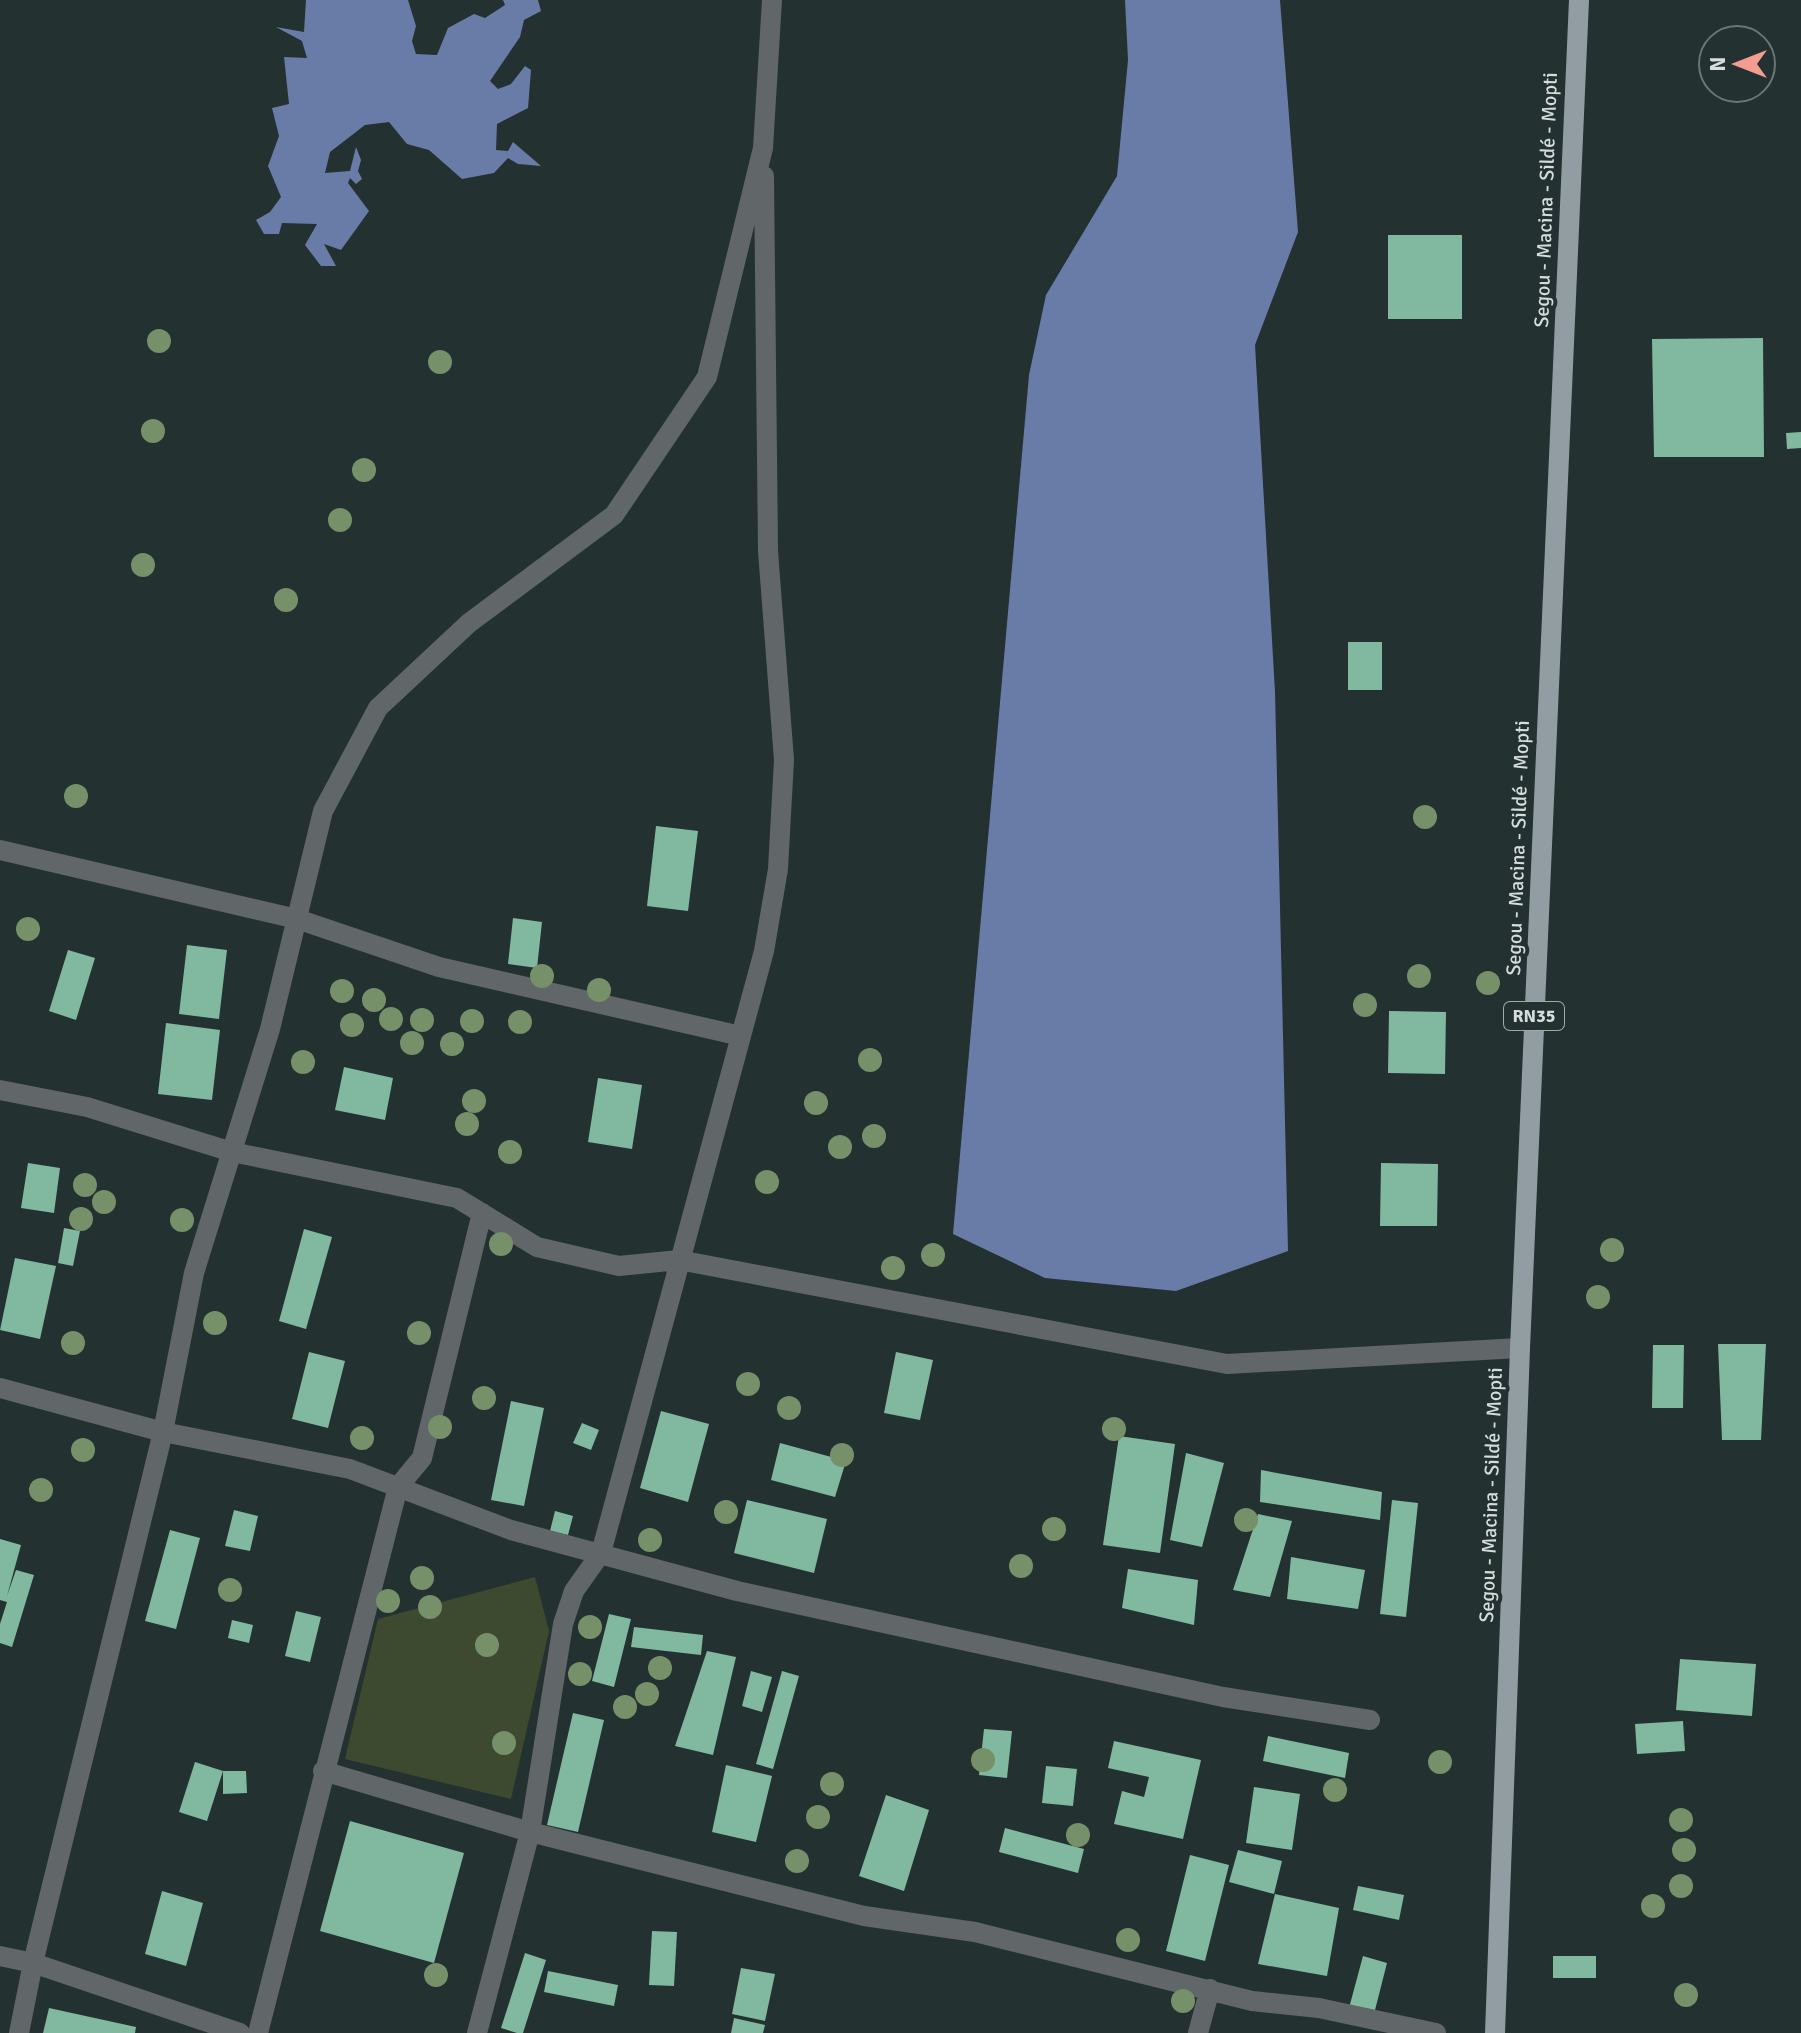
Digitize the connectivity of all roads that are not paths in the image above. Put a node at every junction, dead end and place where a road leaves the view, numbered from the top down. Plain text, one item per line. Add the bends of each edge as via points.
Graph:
1 (772, 0) edge
2 (1579, 0) edge
3 (763, 148) junction
4 (0, 850) edge
5 (297, 919) junction
6 (741, 1036) junction
7 (0, 1090) edge
8 (232, 1152) junction
9 (482, 1213) junction
10 (679, 1260) junction
11 (1520, 1348) junction
12 (0, 1388) edge
13 (163, 1432) junction
14 (398, 1487) junction
15 (601, 1553) junction
16 (1370, 1720) dead end
17 (323, 1771) junction
18 (530, 1832) junction
19 (0, 1956) edge
20 (33, 1963) junction
21 (1210, 1989) junction
22 (19, 2033) edge
23 (240, 2033) edge
24 (258, 2033) edge
25 (477, 2033) edge
26 (1198, 2033) edge
27 (1436, 2033) edge
28 (1495, 2033) edge

1 - 3 street
2 - 11 main road, Segou - Macina - Sildé - Mopti / RN35
3 - 5 street via 707,377 614,515 469,623 378,708 323,811
3 - 6 street via 768,551 784,760 778,869 764,951
4 - 5 street
5 - 6 street via 439,967
5 - 8 street
6 - 10 street
7 - 8 street via 87,1107
8 - 9 street via 457,1198
8 - 13 street via 194,1273
9 - 10 street via 537,1247 619,1266
9 - 14 street via 422,1458
10 - 11 street via 1227,1364
10 - 15 street
11 - 28 main road, Segou - Macina - Sildé - Mopti / RN35
12 - 13 street
13 - 14 street via 350,1469
13 - 20 street
14 - 15 street via 511,1530
14 - 17 street
15 - 16 street via 737,1591 1223,1697
15 - 18 street via 574,1591 563,1624
17 - 18 street
17 - 24 street
18 - 21 street via 864,1916 975,1932
18 - 25 street
19 - 20 street
20 - 22 street
20 - 23 street
21 - 26 street
21 - 27 street

